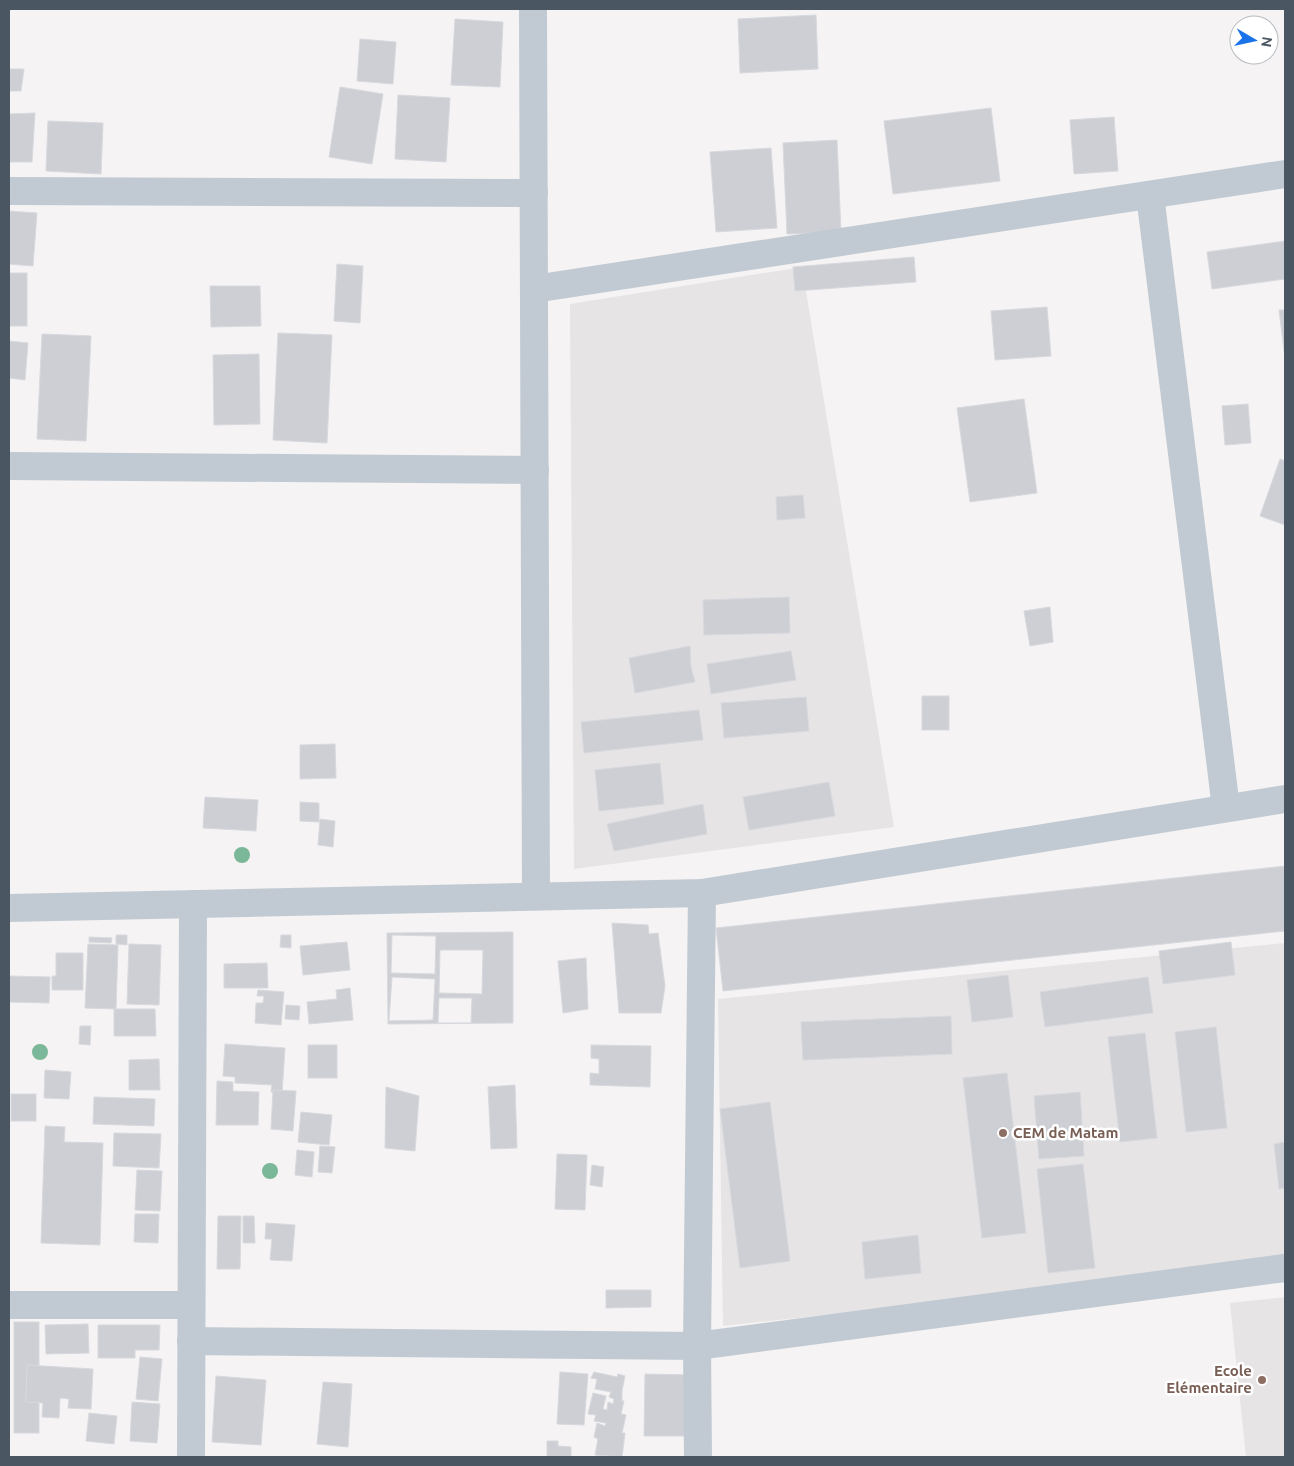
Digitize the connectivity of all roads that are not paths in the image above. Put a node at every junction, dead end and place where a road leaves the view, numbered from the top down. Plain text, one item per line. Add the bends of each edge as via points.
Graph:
1 (534, 9) edge
2 (1285, 174) edge
3 (9, 191) edge
4 (534, 192) junction
5 (1150, 195) junction
6 (534, 289) junction
7 (9, 466) edge
8 (535, 470) junction
9 (1285, 799) edge
10 (1226, 808) junction
11 (702, 893) junction
12 (536, 896) junction
13 (192, 904) junction
14 (9, 908) edge
15 (1285, 1268) edge
16 (9, 1304) edge
17 (191, 1305) junction
18 (191, 1341) junction
19 (697, 1346) junction
20 (191, 1457) edge
21 (698, 1457) edge

1 - 4 street
2 - 5 street
3 - 4 street
4 - 6 street
5 - 6 street
5 - 10 street
6 - 8 street
7 - 8 street
8 - 12 street
9 - 10 street
10 - 11 street
11 - 12 street
11 - 19 street
12 - 13 street
13 - 14 street
13 - 17 street
15 - 19 street
16 - 17 street
17 - 18 street
18 - 19 street
18 - 20 street
19 - 21 street

